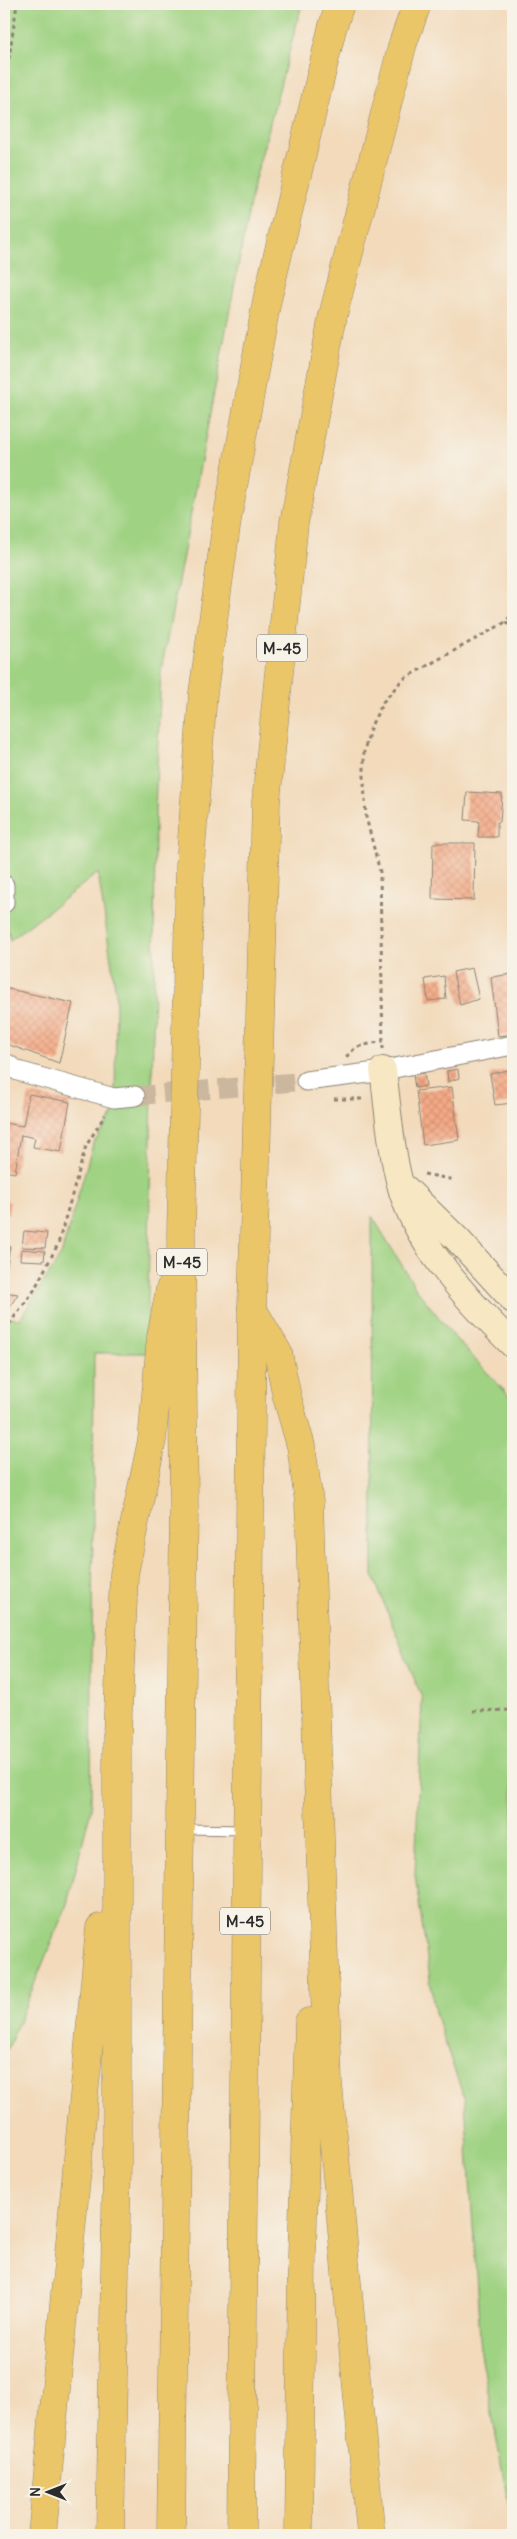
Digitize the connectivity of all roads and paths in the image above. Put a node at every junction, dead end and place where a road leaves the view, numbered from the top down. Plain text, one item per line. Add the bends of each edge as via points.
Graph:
1 (17, 4) edge
2 (340, 4) edge
3 (417, 4) edge
4 (4, 92) edge
5 (513, 612) edge
6 (506, 622) junction
7 (513, 628) edge
8 (4, 885) edge
9 (4, 903) edge
10 (513, 1045) edge
11 (4, 1062) edge
12 (383, 1070) junction
13 (306, 1082) tunnel mouth
14 (135, 1096) tunnel mouth
15 (114, 1098) junction
16 (365, 1098) dead end
17 (330, 1099) dead end
18 (399, 1182) junction
19 (181, 1233) junction
20 (513, 1300) edge
21 (252, 1307) junction
22 (4, 1331) edge
23 (513, 1345) edge
24 (315, 1686) junction
25 (513, 1710) edge
26 (472, 1711) dead end
27 (117, 1735) junction
28 (181, 1829) junction
29 (246, 1830) junction
30 (42, 2535) edge
31 (110, 2535) edge
32 (171, 2535) edge
33 (240, 2535) edge
34 (299, 2535) edge
35 (372, 2535) edge

1 - 4 path
2 - 19 highway, M-45 via 267,300 227,520 203,693 190,865
3 - 21 highway, M-45 via 403,43 333,315 294,523 266,802
5 - 6 path
6 - 7 path
6 - 12 path via 403,679 383,702 371,726 364,751 366,817 380,872
8 - 9 street
10 - 12 street
11 - 15 street via 18,1071
12 - 13 street
12 - 18 main road
14 - 15 street
15 - 22 path via 86,1146 58,1244 33,1292
16 - 17 path
18 - 20 main road
18 - 23 main road via 416,1226 439,1259 477,1310
19 - 27 highway via 161,1337 152,1440 124,1574
19 - 28 highway, M-45 via 184,1516
21 - 24 highway via 278,1353 286,1397 301,1446 309,1502
21 - 29 highway, M-45
24 - 34 highway
24 - 35 highway via 328,2083
25 - 26 path
27 - 30 highway
27 - 31 highway via 117,2163
28 - 29 lane
28 - 32 highway, M-45
29 - 33 highway, M-45

